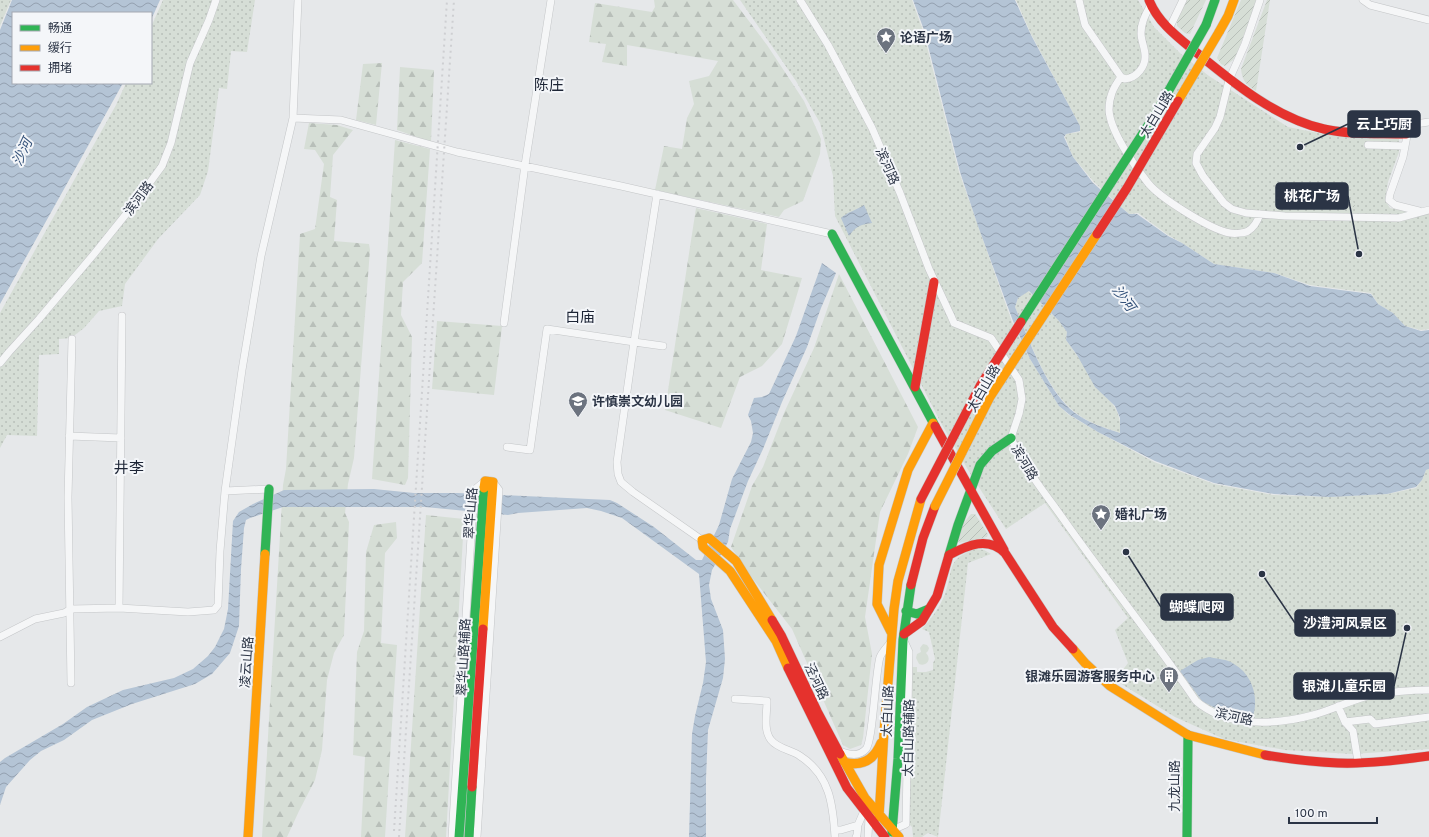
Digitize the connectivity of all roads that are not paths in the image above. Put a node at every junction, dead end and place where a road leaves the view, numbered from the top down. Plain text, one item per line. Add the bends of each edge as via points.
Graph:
1 (216, 0) edge
2 (298, 0) edge
3 (551, 0) edge
4 (800, 0) edge
5 (1079, 0) edge
6 (1183, 0) edge
7 (1215, 0) edge
8 (1234, 0) edge
9 (1260, 0) edge
10 (1363, 0) edge
11 (1150, 2) edge
12 (1429, 20) edge
13 (1169, 30) junction
14 (1121, 77) junction
15 (1229, 80) junction
16 (293, 118) junction
17 (1429, 122) edge
18 (1406, 134) junction
19 (1368, 145) dead end
20 (1404, 146) junction
21 (525, 165) junction
22 (657, 194) junction
23 (1429, 210) edge
24 (1421, 211) junction
25 (1260, 214) junction
26 (832, 234) joint
27 (934, 282) junction
28 (122, 316) dead end
29 (504, 323) dead end
30 (72, 339) dead end
31 (634, 342) junction
32 (663, 346) dead end
33 (0, 363) edge
34 (915, 387) junction
35 (933, 423) junction
36 (69, 436) junction
37 (121, 438) junction
38 (1011, 438) junction
39 (507, 447) dead end
40 (491, 486) junction
41 (269, 490) joint
42 (225, 491) junction
43 (970, 492) junction
44 (490, 525) junction
45 (705, 541) junction
46 (1005, 553) junction
47 (949, 555) junction
48 (120, 608) junction
49 (70, 609) junction
50 (929, 609) junction
51 (906, 611) junction
52 (903, 636) junction
53 (0, 637) edge
54 (891, 638) junction
55 (71, 684) dead end
56 (1429, 690) edge
57 (735, 699) dead end
58 (1338, 706) junction
59 (1429, 718) edge
60 (1345, 722) junction
61 (884, 732) junction
62 (1188, 736) junction
63 (837, 750) junction
64 (1429, 756) edge
65 (844, 762) junction
66 (1358, 762) junction
67 (867, 814) junction
68 (880, 815) junction
69 (858, 824) junction
70 (835, 833) edge
71 (892, 833) edge
72 (881, 835) edge
73 (248, 837) edge
74 (452, 837) edge
75 (459, 837) edge
76 (470, 837) edge
77 (476, 837) edge
78 (856, 837) edge
79 (868, 837) edge
80 (900, 837) edge
81 (1187, 837) edge

1 - 33 street, 滨河路 via 190,63 171,143 162,166 94,254
2 - 16 street
3 - 21 street
4 - 27 street, 滨河路 via 828,45 872,128
5 - 14 street via 1085,25
6 - 13 street
7 - 54 street, 太白山路, bridge via 1206,25 1156,113 980,386 921,499 898,581
8 - 51 street, 太白山路, bridge via 1219,32 1127,188 990,397 929,521 914,568
9 - 15 street
10 - 12 street via 1370,5
11 - 13 street via 1156,15
11 - 14 street via 1143,19 1141,34 1145,56 1143,66 1129,79
13 - 15 street
14 - 25 street via 1111,91 1109,112 1121,144 1148,184 1180,208 1211,226 1231,233 1248,232 1256,224
15 - 18 street via 1277,111 1313,126 1358,133
15 - 25 street via 1220,117 1197,154 1196,163 1224,203 1232,209
16 - 21 street via 341,120 457,152
16 - 42 street via 261,256
17 - 18 street via 1409,124
18 - 20 street
19 - 20 street
20 - 24 street via 1389,200 1395,205
21 - 22 street
21 - 29 street
22 - 26 street
22 - 31 street
23 - 24 street
24 - 25 street via 1399,218 1292,217
26 - 34 street
27 - 34 street
27 - 38 street, 滨河路 via 954,323 991,338 1019,380 1022,399
28 - 37 street
30 - 36 street
31 - 32 street
31 - 39 street via 547,329 530,450
31 - 45 street via 617,462 618,474 621,482 633,492
34 - 35 street
35 - 43 street
35 - 54 street via 908,470 880,564 877,604
36 - 37 street
36 - 49 street
37 - 48 street
38 - 43 street via 992,451
38 - 58 street, 滨河路 via 1019,456 1196,701 1215,713 1249,722 1305,717
40 - 44 street, 翠华山路
40 - 44 street, 翠华山路辅路
40 - 74 street, 翠华山路辅路 via 474,490
41 - 42 street
41 - 73 street, 凌云山路
42 - 48 street via 218,606 214,610 188,612
43 - 46 street
43 - 47 street
44 - 75 street, 翠华山路
44 - 76 street, 翠华山路
44 - 77 street, 翠华山路辅路
45 - 63 street, 泾河路 via 736,561 781,635
45 - 67 street, 泾河路 via 730,571 776,641 847,788
46 - 47 street via 994,544 985,543 964,547
46 - 62 street via 1053,627 1084,664 1110,686
47 - 50 street via 937,596
48 - 49 street
49 - 53 street via 64,613 35,619
49 - 55 street
50 - 51 street via 917,614
50 - 52 street via 922,621
51 - 52 street, 太白山路
52 - 71 street, 太白山路 via 899,752
52 - 71 street, 太白山路辅路 via 909,652 906,824
54 - 61 street, 太白山路
54 - 63 street via 880,656 870,742 861,753 851,755
56 - 58 street, 滨河路 via 1391,692
57 - 70 street via 767,701 766,730 771,740 813,766 825,782 831,799
58 - 60 street
59 - 60 street via 1375,724 1370,719
60 - 66 street via 1353,731
61 - 65 street via 878,752 872,759 853,765
61 - 68 street, 太白山路
62 - 66 street via 1256,754 1296,760
62 - 81 street, 九龙山路
63 - 65 street, 泾河路
64 - 66 street
65 - 68 street, 泾河路 via 865,798
67 - 69 street
67 - 72 street, 泾河路
67 - 79 street
68 - 71 street, 泾河路
68 - 72 street, 太白山路
69 - 70 street
69 - 78 street
71 - 80 street, 泾河路

